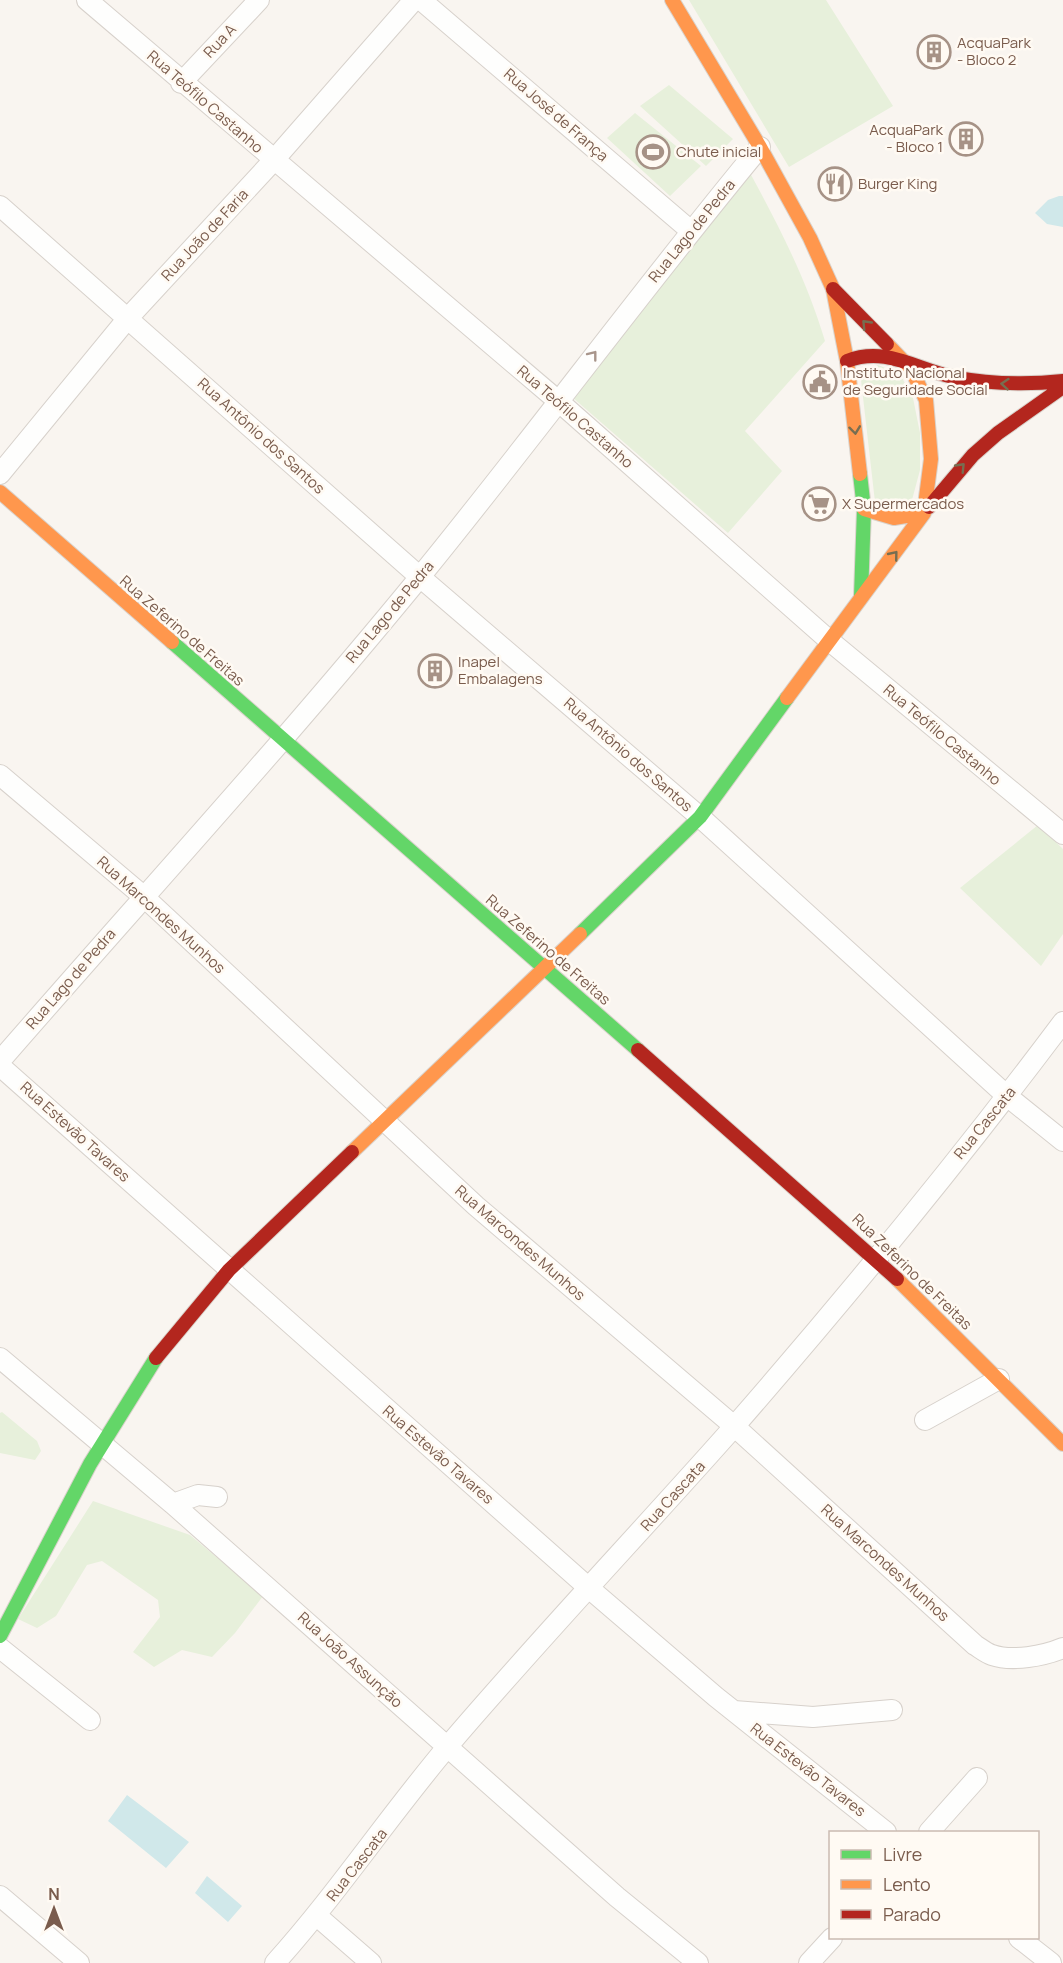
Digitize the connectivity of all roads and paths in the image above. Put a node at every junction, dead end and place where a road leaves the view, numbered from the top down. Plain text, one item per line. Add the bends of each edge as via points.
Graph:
1 (259, 0) edge
2 (414, 0) edge
3 (421, 0) edge
4 (672, 0) edge
5 (98, 3) edge
6 (182, 83) junction
7 (760, 147) junction
8 (273, 161) junction
9 (0, 206) edge
10 (691, 231) junction
11 (833, 289) junction
12 (128, 318) junction
13 (901, 358) junction
14 (847, 360) junction
15 (1063, 381) edge
16 (1063, 387) edge
17 (557, 400) junction
18 (0, 474) edge
19 (0, 492) edge
20 (864, 509) junction
21 (924, 513) junction
22 (420, 577) junction
23 (861, 596) junction
24 (831, 642) junction
25 (282, 740) junction
26 (0, 775) edge
27 (699, 816) junction
28 (1063, 834) edge
29 (143, 896) junction
30 (545, 969) junction
31 (1063, 1022) edge
32 (0, 1061) edge
33 (0, 1065) edge
34 (1007, 1096) junction
35 (385, 1121) junction
36 (1063, 1141) edge
37 (876, 1258) junction
38 (229, 1270) junction
39 (0, 1358) edge
40 (999, 1379) junction
41 (925, 1420) dead end
42 (734, 1426) junction
43 (1063, 1444) edge
44 (102, 1445) junction
45 (217, 1497) dead end
46 (173, 1504) junction
47 (590, 1589) junction
48 (0, 1636) edge
49 (0, 1648) edge
50 (1063, 1648) edge
51 (892, 1710) dead end
52 (734, 1712) junction
53 (90, 1720) dead end
54 (447, 1747) junction
55 (977, 1778) dead end
56 (883, 1831) edge
57 (931, 1831) edge
58 (0, 1896) edge
59 (317, 1916) junction
60 (831, 1939) edge
61 (1019, 1939) edge
62 (79, 1963) edge
63 (275, 1963) edge
64 (371, 1963) edge
65 (698, 1963) edge
66 (809, 1963) edge
67 (1051, 1963) edge

1 - 6 street, Rua A
2 - 8 street, Rua João de Faria
3 - 10 street, Rua José de França
4 - 7 main road
5 - 6 street, Rua Teófilo Castanho
6 - 8 street, Rua Teófilo Castanho
7 - 10 street, Rua Lago de Pedra
7 - 11 main road
8 - 12 street, Rua João de Faria
8 - 17 street, Rua Teófilo Castanho
9 - 12 street, Rua Antônio dos Santos
17 -> 10 street, Rua Lago de Pedra
13 -> 11 main road
11 - 14 main road
12 - 18 street, Rua João de Faria
12 - 22 street, Rua Antônio dos Santos
13 - 14 main road via 875,352
15 -> 13 main road via 1010,386 974,381 935,372
13 - 21 main road via 923,390 928,415 932,479
14 -> 20 main road
21 -> 16 main road via 973,454
17 - 22 street, Rua Lago de Pedra
17 - 24 street, Rua Teófilo Castanho
19 - 25 main road, Rua Zeferino de Freitas
20 - 21 main road via 888,518 910,518
20 - 23 main road
23 -> 21 main road
22 - 25 street, Rua Lago de Pedra
22 - 27 street, Rua Antônio dos Santos
23 - 24 main road
24 - 27 main road
24 - 28 street, Rua Teófilo Castanho
25 - 29 street, Rua Lago de Pedra
25 - 30 main road, Rua Zeferino de Freitas
26 - 29 street, Rua Marcondes Munhos
27 - 30 main road
27 - 34 street, Rua Antônio dos Santos
29 - 32 street, Rua Lago de Pedra
29 - 35 street, Rua Marcondes Munhos
30 - 35 main road
30 - 37 main road, Rua Zeferino de Freitas
31 - 34 street, Rua Cascata
33 - 38 street, Rua Estevão Tavares
34 - 36 street, Rua Antônio dos Santos
34 - 37 street, Rua Cascata
35 - 38 main road
35 - 42 street, Rua Marcondes Munhos via 476,1206
37 - 40 main road, Rua Zeferino de Freitas
37 - 42 street, Rua Cascata
38 - 44 main road via 151,1365
38 - 47 street, Rua Estevão Tavares
39 - 44 street, Rua João Assunção
40 - 41 street
40 - 43 main road, Rua Zeferino de Freitas
42 - 47 street, Rua Cascata
42 - 50 street, Rua Marcondes Munhos via 975,1645 992,1655 1011,1657
44 - 46 street, Rua João Assunção
44 - 48 main road
45 - 46 street via 198,1495
46 - 54 street, Rua João Assunção
47 - 52 street, Rua Estevão Tavares
47 - 54 street, Rua Cascata
49 - 53 street
51 - 52 street via 813,1717
52 - 56 street, Rua Estevão Tavares
54 - 59 street, Rua Cascata
54 - 65 street, Rua João Assunção
55 - 57 street
58 - 62 street
59 - 63 street, Rua Cascata
59 - 64 street
60 - 66 street
61 - 67 street

